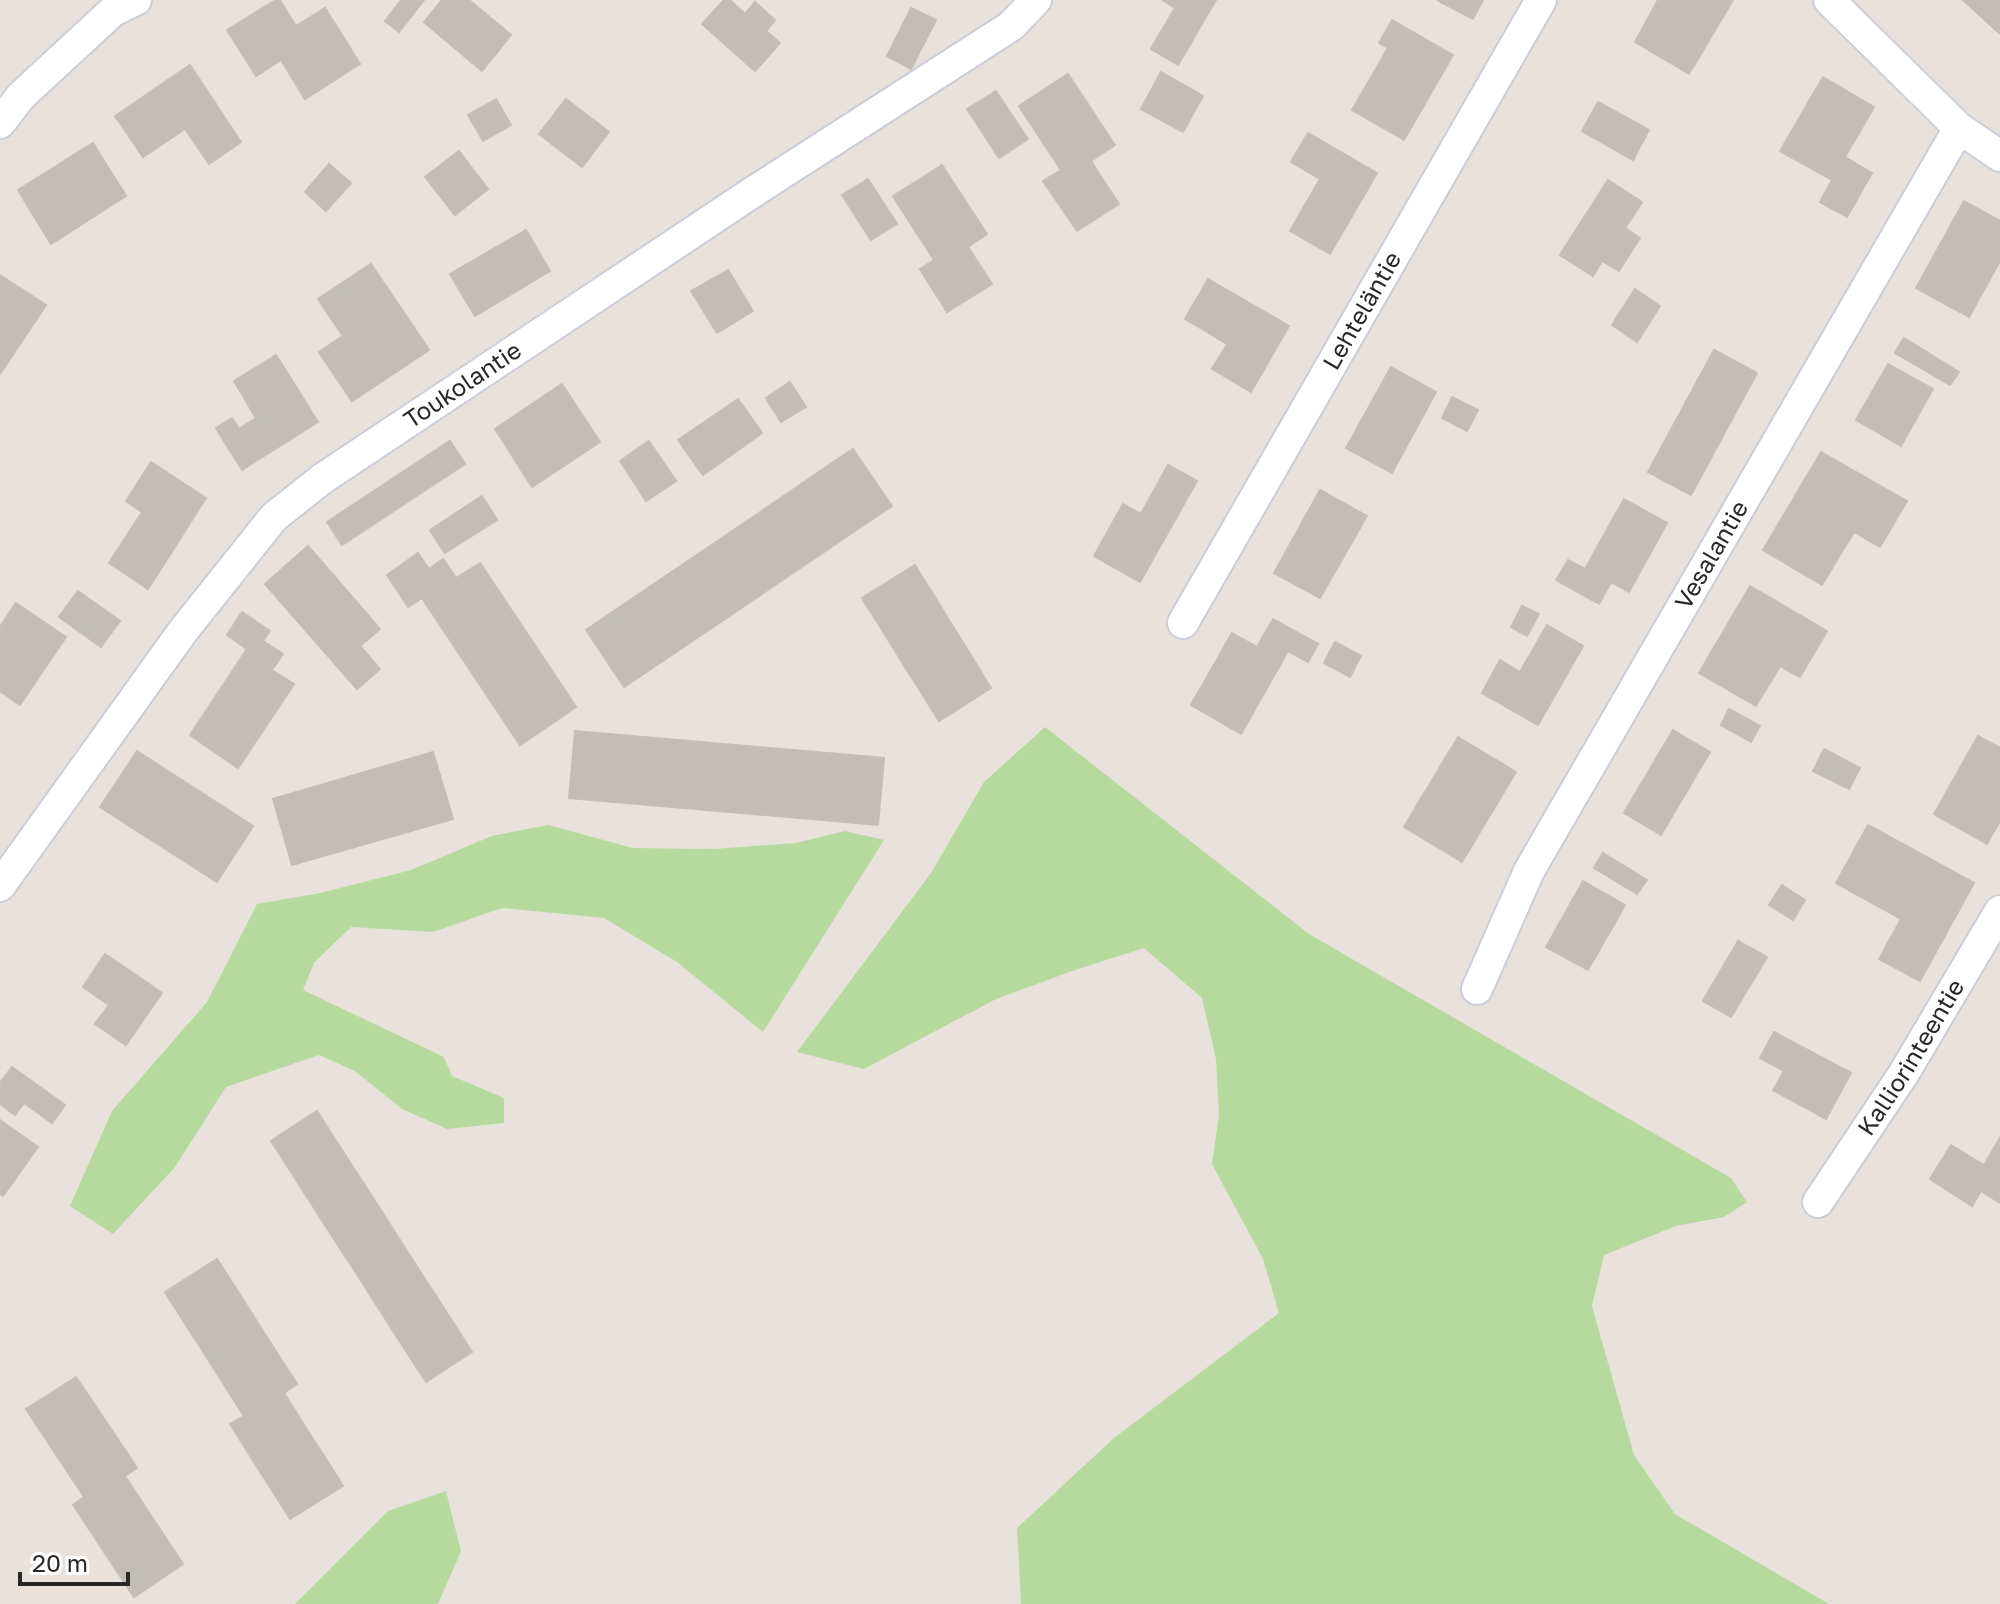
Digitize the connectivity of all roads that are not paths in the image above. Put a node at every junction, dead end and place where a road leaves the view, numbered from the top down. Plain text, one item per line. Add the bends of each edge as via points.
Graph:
1 (136, 0) edge
2 (1036, 0) edge
3 (1541, 0) edge
4 (1829, 0) edge
5 (0, 123) edge
6 (1959, 128) junction
7 (2000, 156) edge
8 (1183, 623) dead end
9 (0, 886) edge
10 (2000, 911) edge
11 (1477, 989) dead end
12 (1818, 1202) dead end

1 - 5 street via 113,11 21,96
2 - 9 street, Toukolantie via 1011,26 322,479 274,517 183,631
3 - 8 street, Lehteläntie
4 - 6 street
6 - 7 street
6 - 11 street, Vesalantie via 1529,871
10 - 12 street, Kalliorinteentie via 1904,1073

